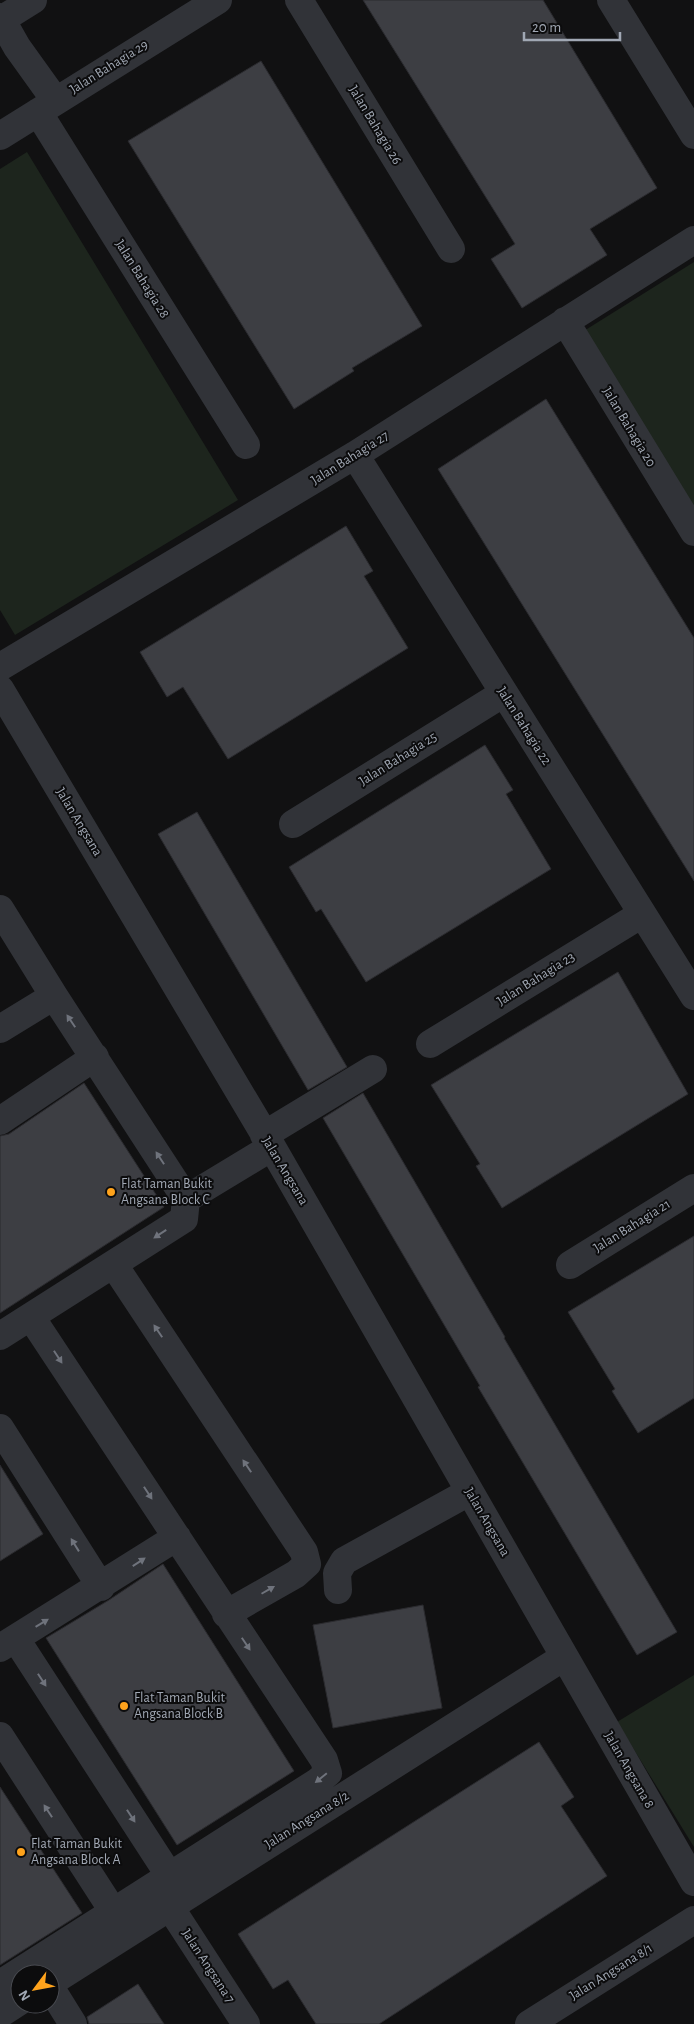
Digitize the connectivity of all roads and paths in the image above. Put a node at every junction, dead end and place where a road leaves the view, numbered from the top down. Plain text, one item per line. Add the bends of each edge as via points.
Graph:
1 (33, 0) edge
2 (218, 0) edge
3 (299, 0) edge
4 (611, 0) edge
5 (1, 19) edge
6 (46, 106) junction
7 (694, 135) edge
8 (0, 136) edge
9 (694, 240) edge
10 (451, 249) dead end
11 (565, 321) junction
12 (246, 445) dead end
13 (355, 455) junction
14 (694, 532) edge
15 (0, 667) edge
16 (0, 689) edge
17 (504, 693) junction
18 (10, 729) edge
19 (293, 824) dead end
20 (0, 909) edge
21 (642, 914) junction
22 (54, 996) junction
23 (694, 996) edge
24 (0, 1029) edge
25 (430, 1044) dead end
26 (95, 1057) junction
27 (373, 1069) dead end
28 (0, 1121) edge
29 (268, 1141) junction
30 (694, 1188) edge
31 (186, 1199) junction
32 (114, 1264) junction
33 (570, 1265) dead end
34 (31, 1317) junction
35 (0, 1336) edge
36 (0, 1428) edge
37 (470, 1492) junction
38 (177, 1537) junction
39 (101, 1587) junction
40 (338, 1590) dead end
41 (226, 1614) junction
42 (8, 1643) edge
43 (564, 1657) junction
44 (0, 1736) edge
45 (169, 1875) junction
46 (694, 1882) edge
47 (170, 1907) junction
48 (113, 1911) junction
49 (694, 1920) edge
50 (60, 1977) edge
51 (0, 1984) edge
52 (60, 2003) edge
53 (73, 2024) edge
54 (246, 2024) edge
55 (529, 2024) edge

1 - 5 street
2 - 6 street, Jalan Bahagia 29
3 - 10 street, Jalan Bahagia 26
4 - 7 street
5 - 6 street, Jalan Bahagia 28
6 - 8 street, Jalan Bahagia 29
6 - 12 street, Jalan Bahagia 28
9 - 11 street, Jalan Bahagia 27
11 - 13 street, Jalan Bahagia 27
11 - 14 street, Jalan Bahagia 20
13 - 15 street, Jalan Bahagia 27
13 - 17 street, Jalan Bahagia 22
16 - 18 street, Jalan Angsana
17 - 19 street, Jalan Bahagia 25
17 - 21 street, Jalan Bahagia 22
18 - 29 street, Jalan Angsana
20 - 22 street
21 - 23 street, Jalan Bahagia 22
21 - 25 street, Jalan Bahagia 23
22 - 24 street
26 -> 22 street
26 - 28 street
31 -> 26 street
27 - 29 street
29 - 31 street
29 - 37 street, Jalan Angsana
30 - 33 street, Jalan Bahagia 21
31 -> 32 street via 184,1219
32 - 34 street
41 -> 32 street via 308,1564 304,1552
34 - 35 street
34 -> 38 street
39 -> 36 street
37 - 40 street via 344,1561 337,1573
37 - 43 street, Jalan Angsana
39 -> 38 street
38 - 41 street
42 -> 39 street
41 -> 45 street via 324,1760 328,1773
42 -> 45 street
43 - 46 street, Jalan Angsana 8
43 - 47 street, Jalan Angsana 8/2
48 -> 44 street
45 - 48 street
47 - 50 street, Jalan Angsana 8/2
47 - 54 street, Jalan Angsana 7
48 - 51 street
49 - 55 street, Jalan Angsana 8/1
52 - 53 street

